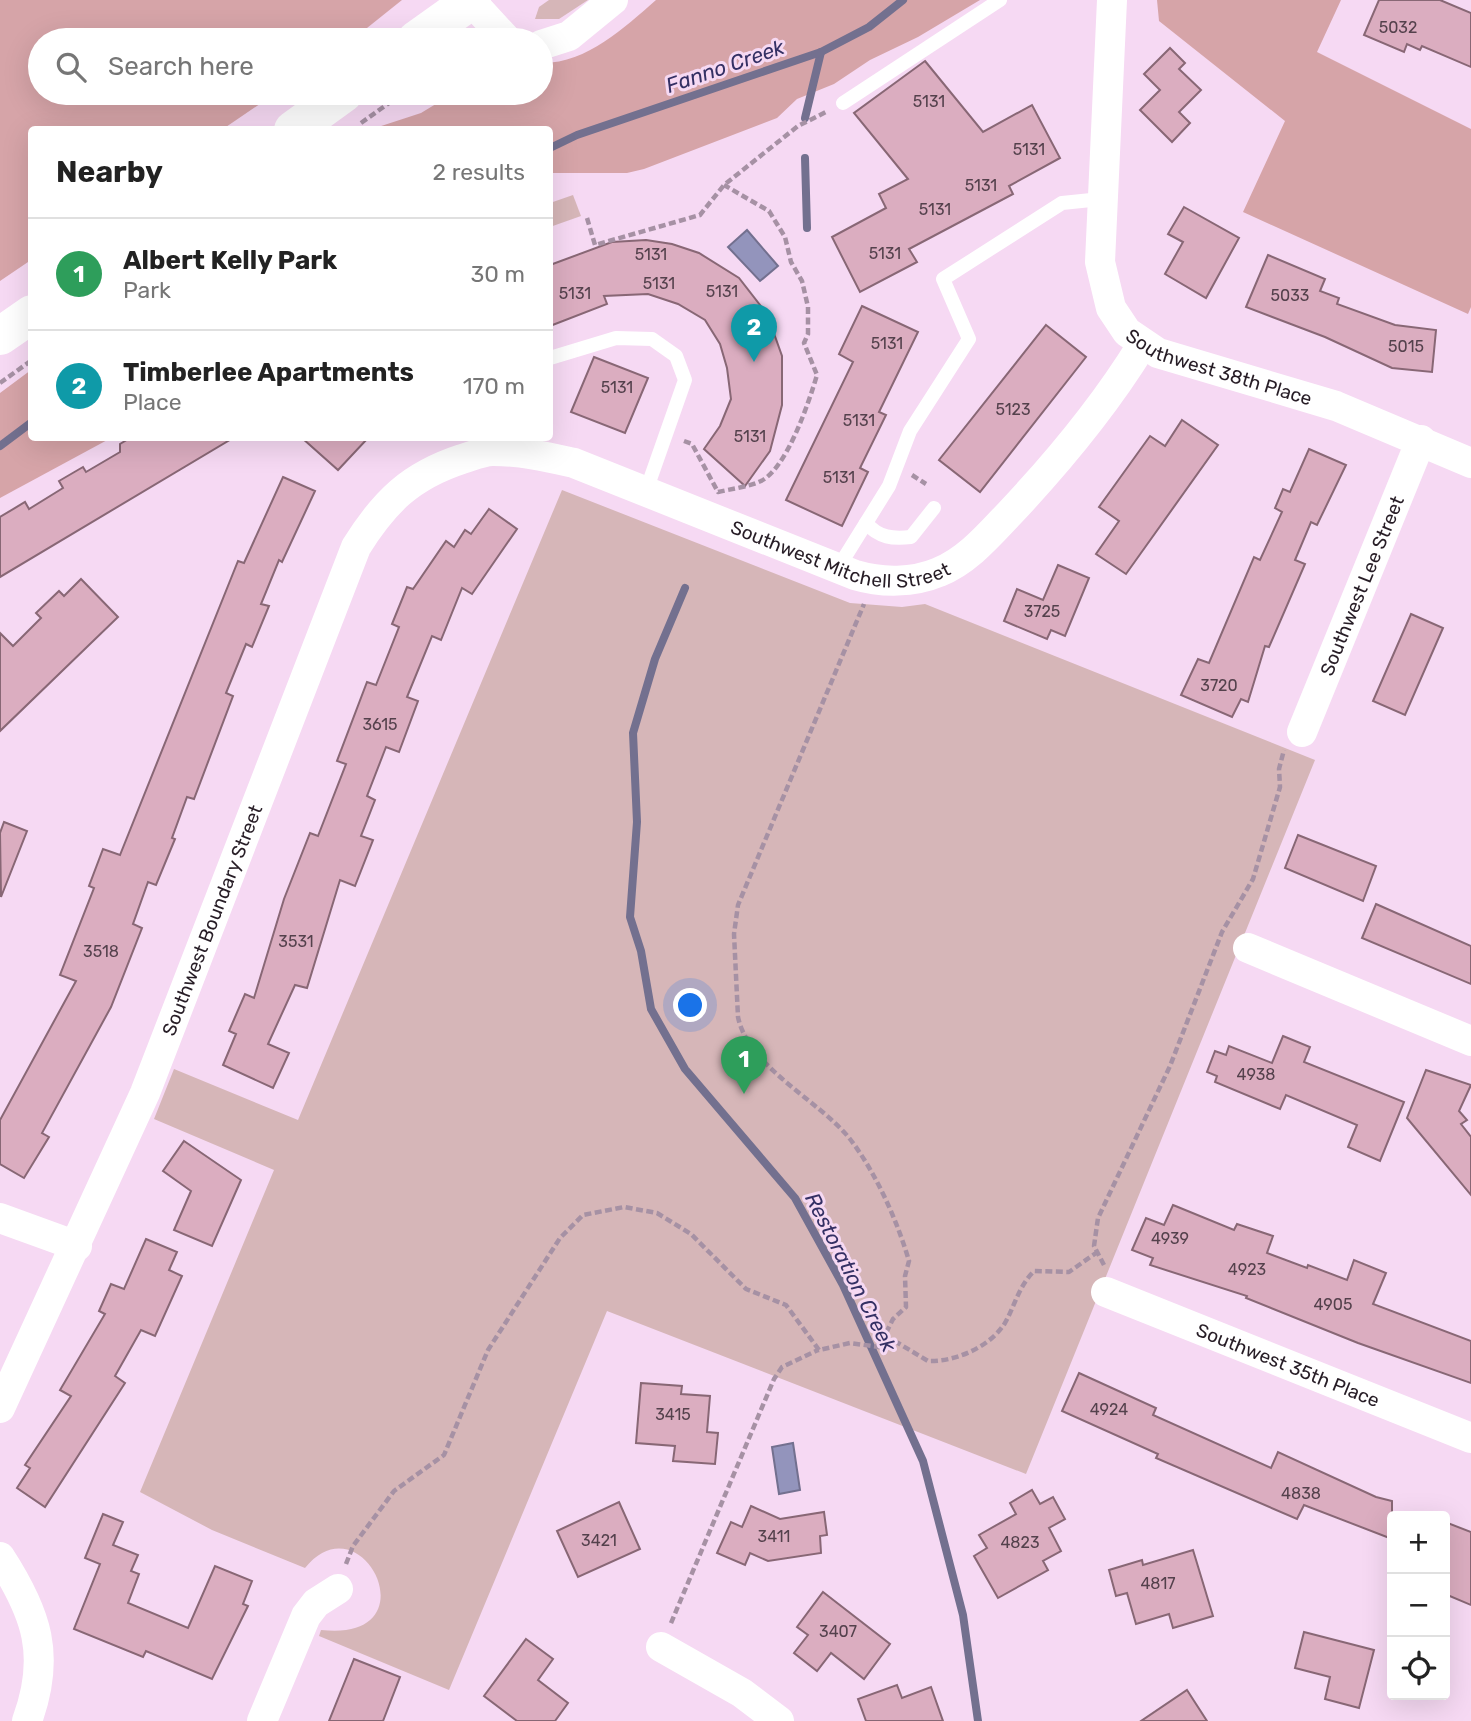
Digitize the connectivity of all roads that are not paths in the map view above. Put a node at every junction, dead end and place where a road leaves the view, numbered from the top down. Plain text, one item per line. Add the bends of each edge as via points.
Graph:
1 (471, 0) edge
2 (613, 0) edge
3 (1000, 0) edge
4 (1112, 0) edge
5 (432, 28) edge
6 (497, 28) edge
7 (553, 42) edge
8 (843, 103) dead end
9 (327, 105) edge
10 (299, 126) edge
11 (1101, 199) junction
12 (28, 317) edge
13 (0, 336) edge
14 (1142, 345) junction
15 (553, 357) edge
16 (1421, 440) junction
17 (452, 462) joint
18 (1471, 463) edge
19 (646, 491) junction
20 (934, 508) dead end
21 (866, 523) junction
22 (838, 568) junction
23 (1302, 732) road end
24 (1248, 948) dead end
25 (1471, 1041) edge
26 (0, 1218) edge
27 (77, 1246) junction
28 (1106, 1292) dead end
29 (0, 1408) edge
30 (1471, 1438) edge
31 (0, 1557) edge
32 (338, 1589) road end
33 (661, 1647) road end
34 (27, 1721) edge
35 (262, 1721) edge
36 (779, 1721) edge

1 - 5 main road
1 - 6 street
2 - 7 street via 569,36
3 - 8 lane
4 - 11 street, Southwest 38th Place
9 - 10 main road
11 - 14 street, Southwest 38th Place via 1100,262 1106,295 1119,322
11 - 21 lane via 1062,203 943,279 969,339 910,431 889,486
12 - 13 main road
14 - 16 street, Southwest 38th Place via 1300,393
14 - 22 street, Southwest Mitchell Street via 1053,468 955,564 913,580 874,580
15 - 19 lane via 616,338 652,339 676,356 685,380
16 - 18 street, Southwest 38th Place
16 - 23 street, Southwest Lee Street
17 - 19 street, Southwest Mitchell Street via 490,450 529,453 574,463
17 - 27 street, Southwest Boundary Street via 416,477 393,497 356,547 145,1093
19 - 22 street, Southwest Mitchell Street
20 - 21 lane via 911,537 891,539
21 - 22 lane
24 - 25 street
26 - 27 street
27 - 29 street, Southwest Boundary Street
28 - 30 street, Southwest 35th Place
31 - 34 street via 25,1600 39,1643 41,1671
32 - 35 street via 306,1616
33 - 36 street via 742,1693

